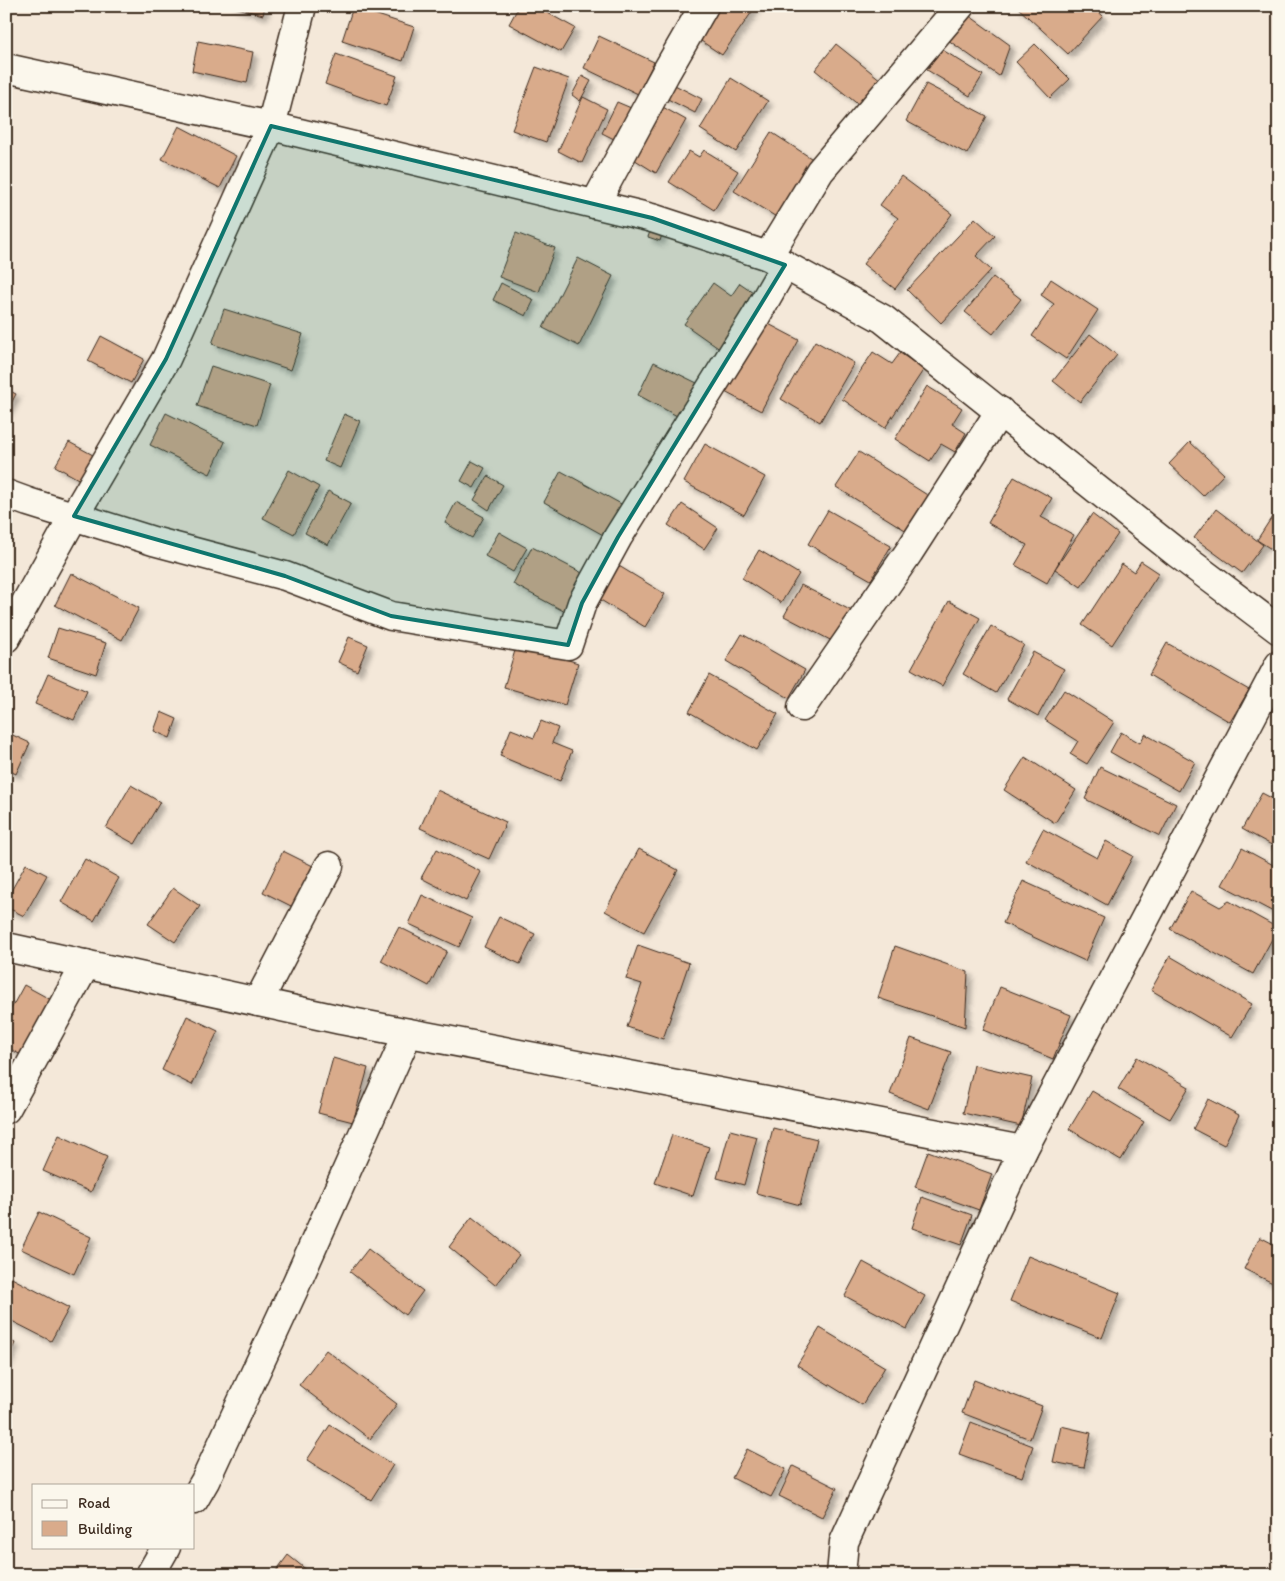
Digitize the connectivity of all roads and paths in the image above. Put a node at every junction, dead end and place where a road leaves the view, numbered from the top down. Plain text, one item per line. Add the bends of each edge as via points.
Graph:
1 (302, 6) edge
2 (704, 6) edge
3 (960, 6) edge
4 (6, 68) edge
5 (271, 126) junction
6 (595, 204) junction
7 (776, 260) junction
8 (1000, 411) junction
9 (6, 494) edge
10 (74, 516) junction
11 (1279, 630) edge
12 (6, 638) edge
13 (1279, 665) edge
14 (802, 706) dead end
15 (328, 866) dead end
16 (6, 947) edge
17 (86, 964) junction
18 (258, 1002) junction
19 (408, 1033) junction
20 (6, 1109) edge
21 (1023, 1150) junction
22 (195, 1498) edge
23 (165, 1548) edge
24 (150, 1575) edge
25 (841, 1575) edge

1 - 5 street
2 - 6 street
3 - 7 street via 820,171
4 - 5 street
5 - 6 street
5 - 10 street via 166,359
6 - 7 street via 652,218
7 - 8 street via 883,318
7 - 10 street via 756,316 618,536 582,603 568,645 391,616 285,576 153,542
8 - 11 street
8 - 14 street via 909,552
9 - 10 street
10 - 12 street
13 - 21 street
15 - 18 street
16 - 17 street
17 - 18 street
17 - 20 street
18 - 19 street
19 - 21 street
19 - 22 street via 293,1291
21 - 25 street via 844,1542
23 - 24 street

